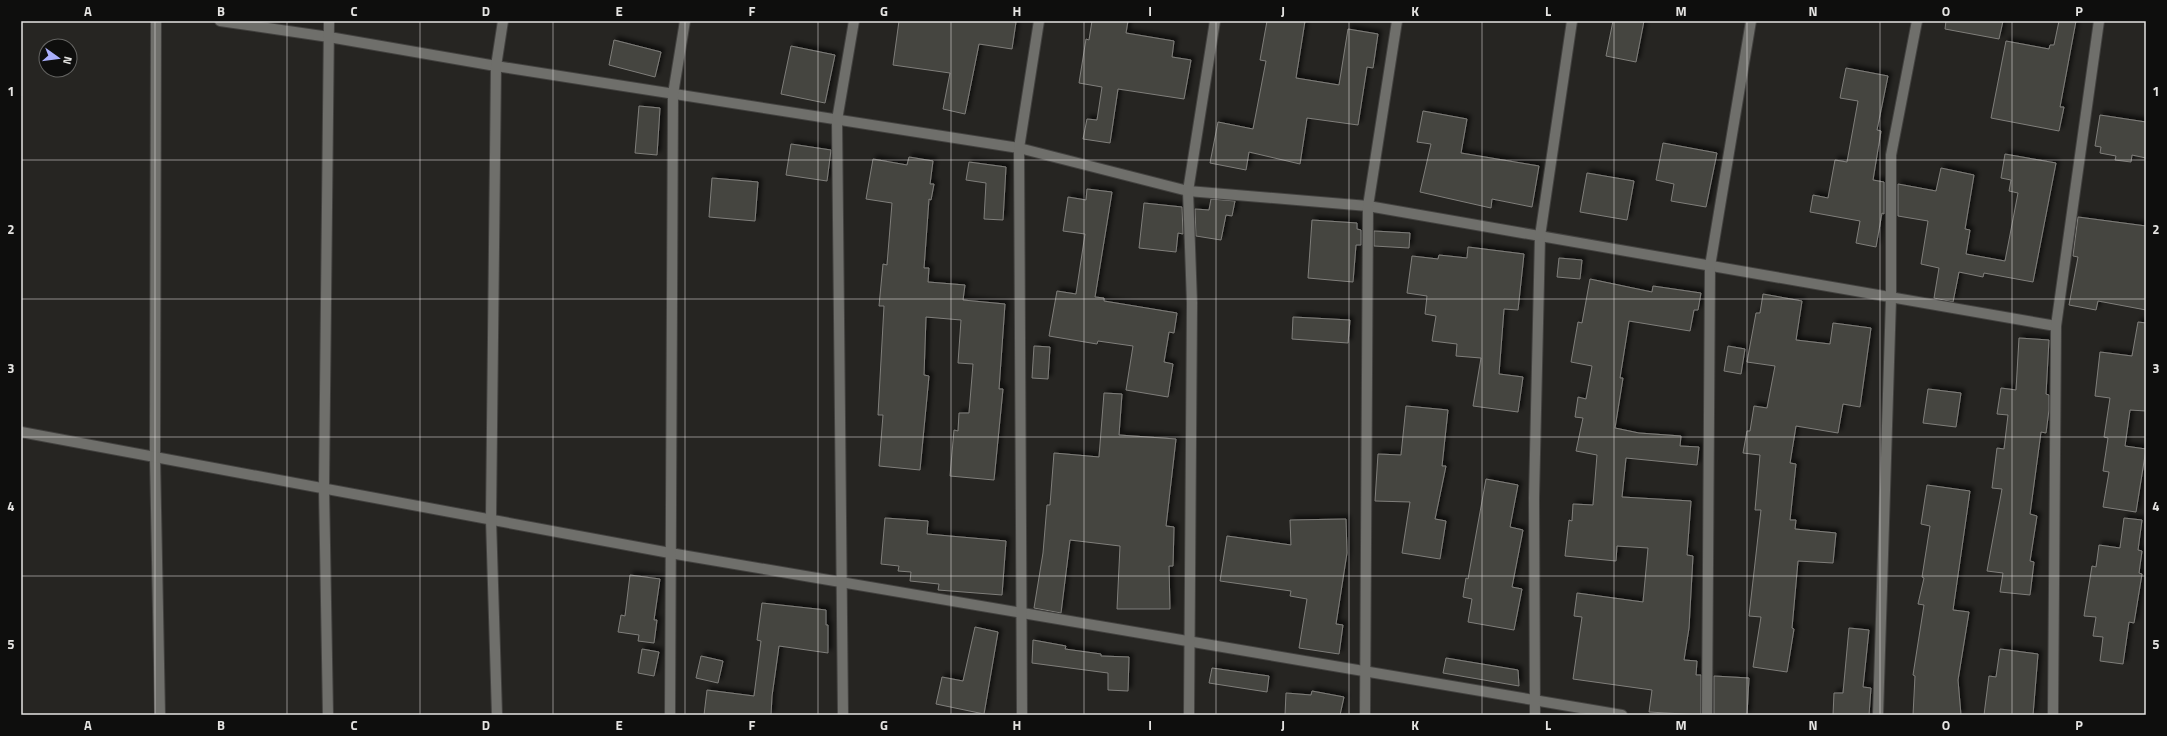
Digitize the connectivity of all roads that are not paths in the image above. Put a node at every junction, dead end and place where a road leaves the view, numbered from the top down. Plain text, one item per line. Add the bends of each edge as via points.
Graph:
1 (156, 21) edge
2 (220, 21) edge
3 (329, 21) edge
4 (504, 21) edge
5 (685, 21) edge
6 (854, 21) edge
7 (1039, 21) edge
8 (1216, 21) edge
9 (1397, 21) edge
10 (1572, 21) edge
11 (1751, 21) edge
12 (1917, 21) edge
13 (2099, 21) edge
14 (329, 37) junction
15 (496, 66) junction
16 (673, 94) junction
17 (837, 120) junction
18 (1019, 148) junction
19 (1188, 191) junction
20 (1368, 206) junction
21 (1540, 236) junction
22 (1710, 266) junction
23 (1891, 298) junction
24 (2056, 326) junction
25 (21, 432) edge
26 (155, 457) junction
27 (324, 488) junction
28 (491, 519) junction
29 (670, 553) junction
30 (840, 582) junction
31 (1021, 614) junction
32 (1190, 642) junction
33 (1365, 672) junction
34 (1535, 700) junction
35 (160, 715) edge
36 (328, 715) edge
37 (497, 715) edge
38 (670, 715) edge
39 (843, 715) edge
40 (1022, 715) edge
41 (1189, 715) edge
42 (1365, 715) edge
43 (1535, 715) edge
44 (1622, 715) edge
45 (1706, 715) edge
46 (1878, 715) edge
47 (2052, 715) edge

1 - 26 street
2 - 14 street
3 - 14 street
4 - 15 street
5 - 16 street
6 - 17 street
7 - 18 street
8 - 19 street
9 - 20 street
10 - 21 street
11 - 22 street
12 - 23 street via 1891,155
13 - 24 street
14 - 15 street
14 - 27 street
15 - 16 street
15 - 28 street
16 - 17 street
16 - 29 street
17 - 18 street
17 - 30 street
18 - 19 street
18 - 31 street
19 - 20 street
19 - 32 street via 1192,303
20 - 21 street
20 - 33 street
21 - 22 street
21 - 34 street via 1534,498
22 - 23 street
22 - 45 street
23 - 24 street
23 - 46 street
24 - 47 street
25 - 26 street
26 - 27 street
26 - 35 street
27 - 28 street
27 - 36 street
28 - 29 street
28 - 37 street
29 - 30 street
29 - 38 street
30 - 31 street
30 - 39 street
31 - 32 street
31 - 40 street
32 - 33 street
32 - 41 street
33 - 34 street
33 - 42 street
34 - 43 street
34 - 44 street

